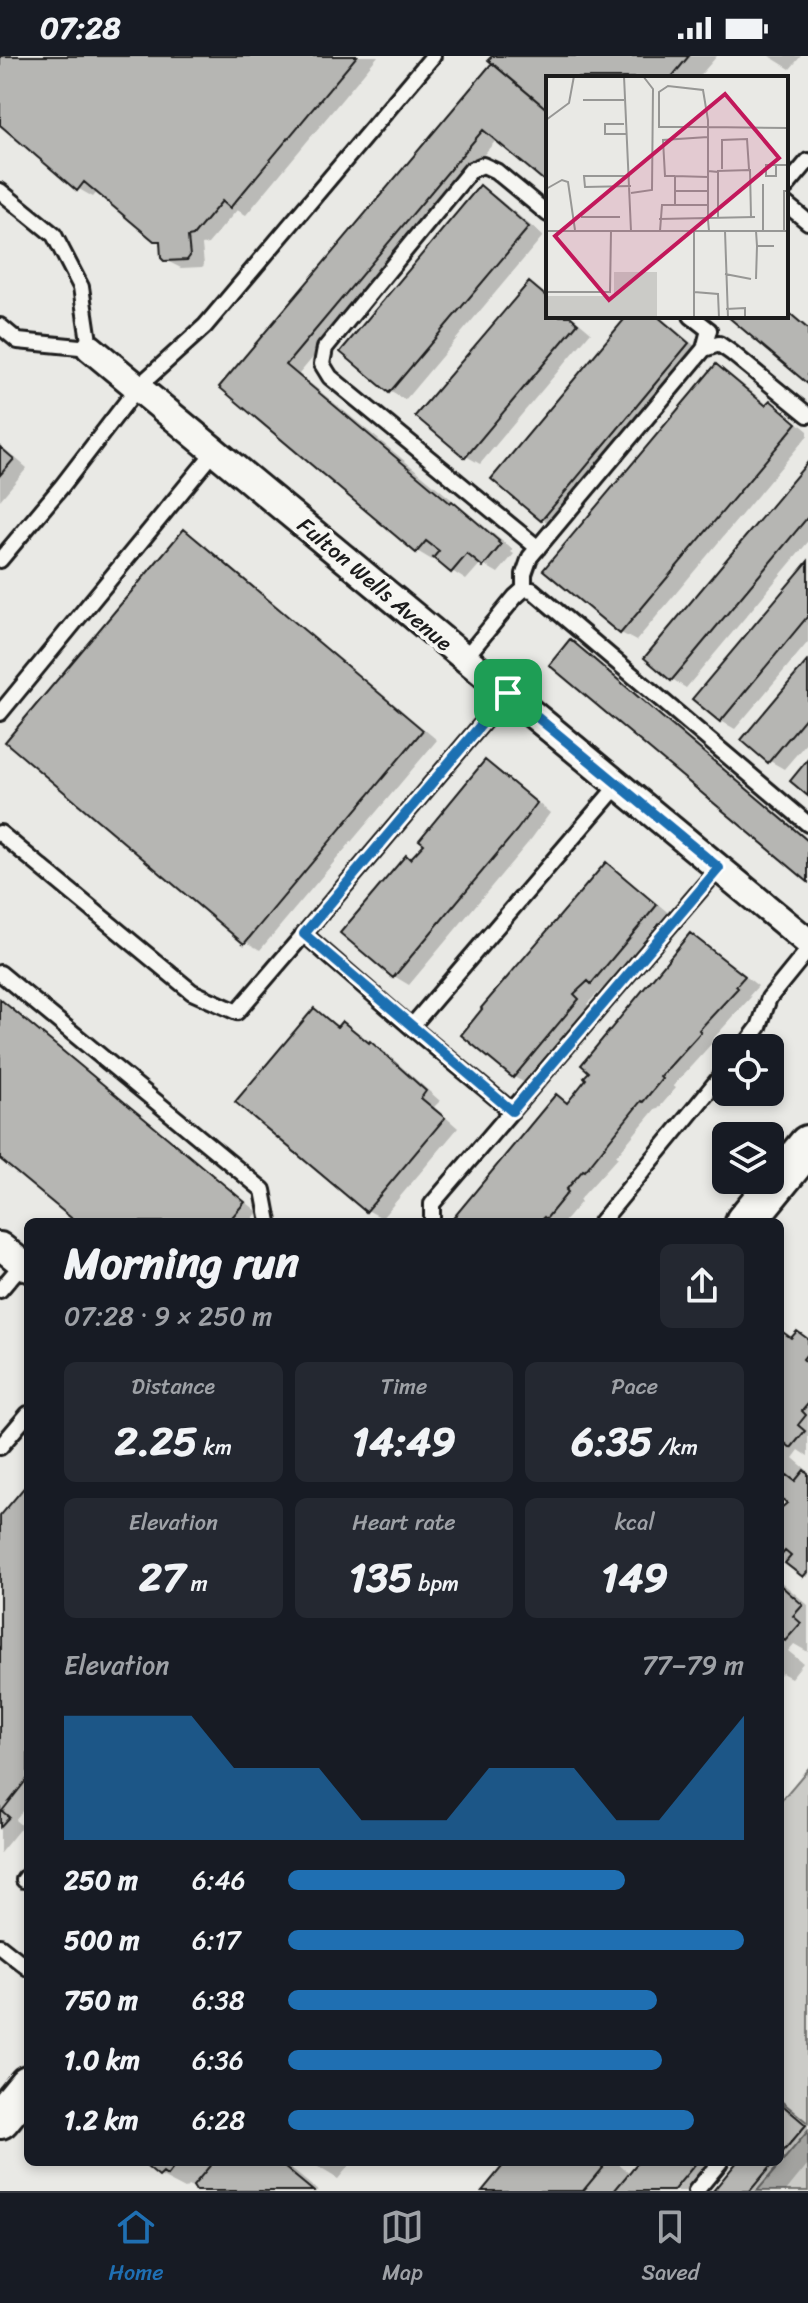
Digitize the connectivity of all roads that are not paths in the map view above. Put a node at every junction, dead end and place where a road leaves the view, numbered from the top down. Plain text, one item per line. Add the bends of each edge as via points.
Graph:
1 (433, 56) edge
2 (808, 161) edge
3 (788, 185) edge
4 (0, 191) edge
5 (788, 206) edge
6 (546, 212) edge
7 (808, 222) edge
8 (694, 318) edge
9 (0, 326) edge
10 (90, 348) junction
11 (704, 349) junction
12 (138, 387) junction
13 (808, 415) edge
14 (215, 451) junction
15 (538, 548) junction
16 (0, 560) edge
17 (524, 589) junction
18 (465, 658) junction
19 (508, 693) junction
20 (0, 713) edge
21 (618, 785) junction
22 (808, 824) edge
23 (0, 833) edge
24 (719, 868) junction
25 (304, 934) junction
26 (808, 942) edge
27 (808, 950) edge
28 (0, 973) edge
29 (411, 1027) junction
30 (754, 1034) edge
31 (712, 1087) edge
32 (512, 1111) junction
33 (808, 1145) edge
34 (268, 1218) edge
35 (432, 1218) edge
36 (604, 1218) edge
37 (748, 1218) edge
38 (0, 1246) edge
39 (24, 1265) edge
40 (24, 1267) edge
41 (0, 1290) edge
42 (24, 1419) edge
43 (0, 1447) edge
44 (0, 1946) edge
45 (24, 1965) edge
46 (24, 2090) edge
47 (0, 2119) edge
48 (717, 2166) edge
49 (696, 2191) edge

1 - 12 lane via 205,326
2 - 3 lane
4 - 10 lane via 54,235 81,287
5 - 7 lane
6 - 15 lane via 496,171 483,165 471,170 325,348 322,364 330,377
8 - 11 lane via 709,330
9 - 10 lane via 18,341
10 - 12 street, Fulton Wells Avenue
11 - 13 lane via 719,344
11 - 15 lane
12 - 14 street, Fulton Wells Avenue
12 - 16 lane
14 - 18 street, Fulton Wells Avenue
14 - 20 lane
15 - 17 lane via 524,574
17 - 18 lane
17 - 22 lane via 532,590
18 - 19 street, Fulton Wells Avenue
19 - 21 street, Fulton Wells Avenue
19 - 25 lane
21 - 24 street, Fulton Wells Avenue
21 - 29 lane
23 - 25 lane via 192,992 237,1012
24 - 26 street, Fulton Wells Avenue
24 - 32 lane
25 - 29 lane
27 - 30 lane via 769,998
28 - 34 lane via 263,1190
29 - 32 lane
31 - 36 lane
32 - 35 lane via 432,1204
33 - 37 main road
38 - 39 street
40 - 41 lane
42 - 43 lane
44 - 45 lane
46 - 47 main road
48 - 49 lane

